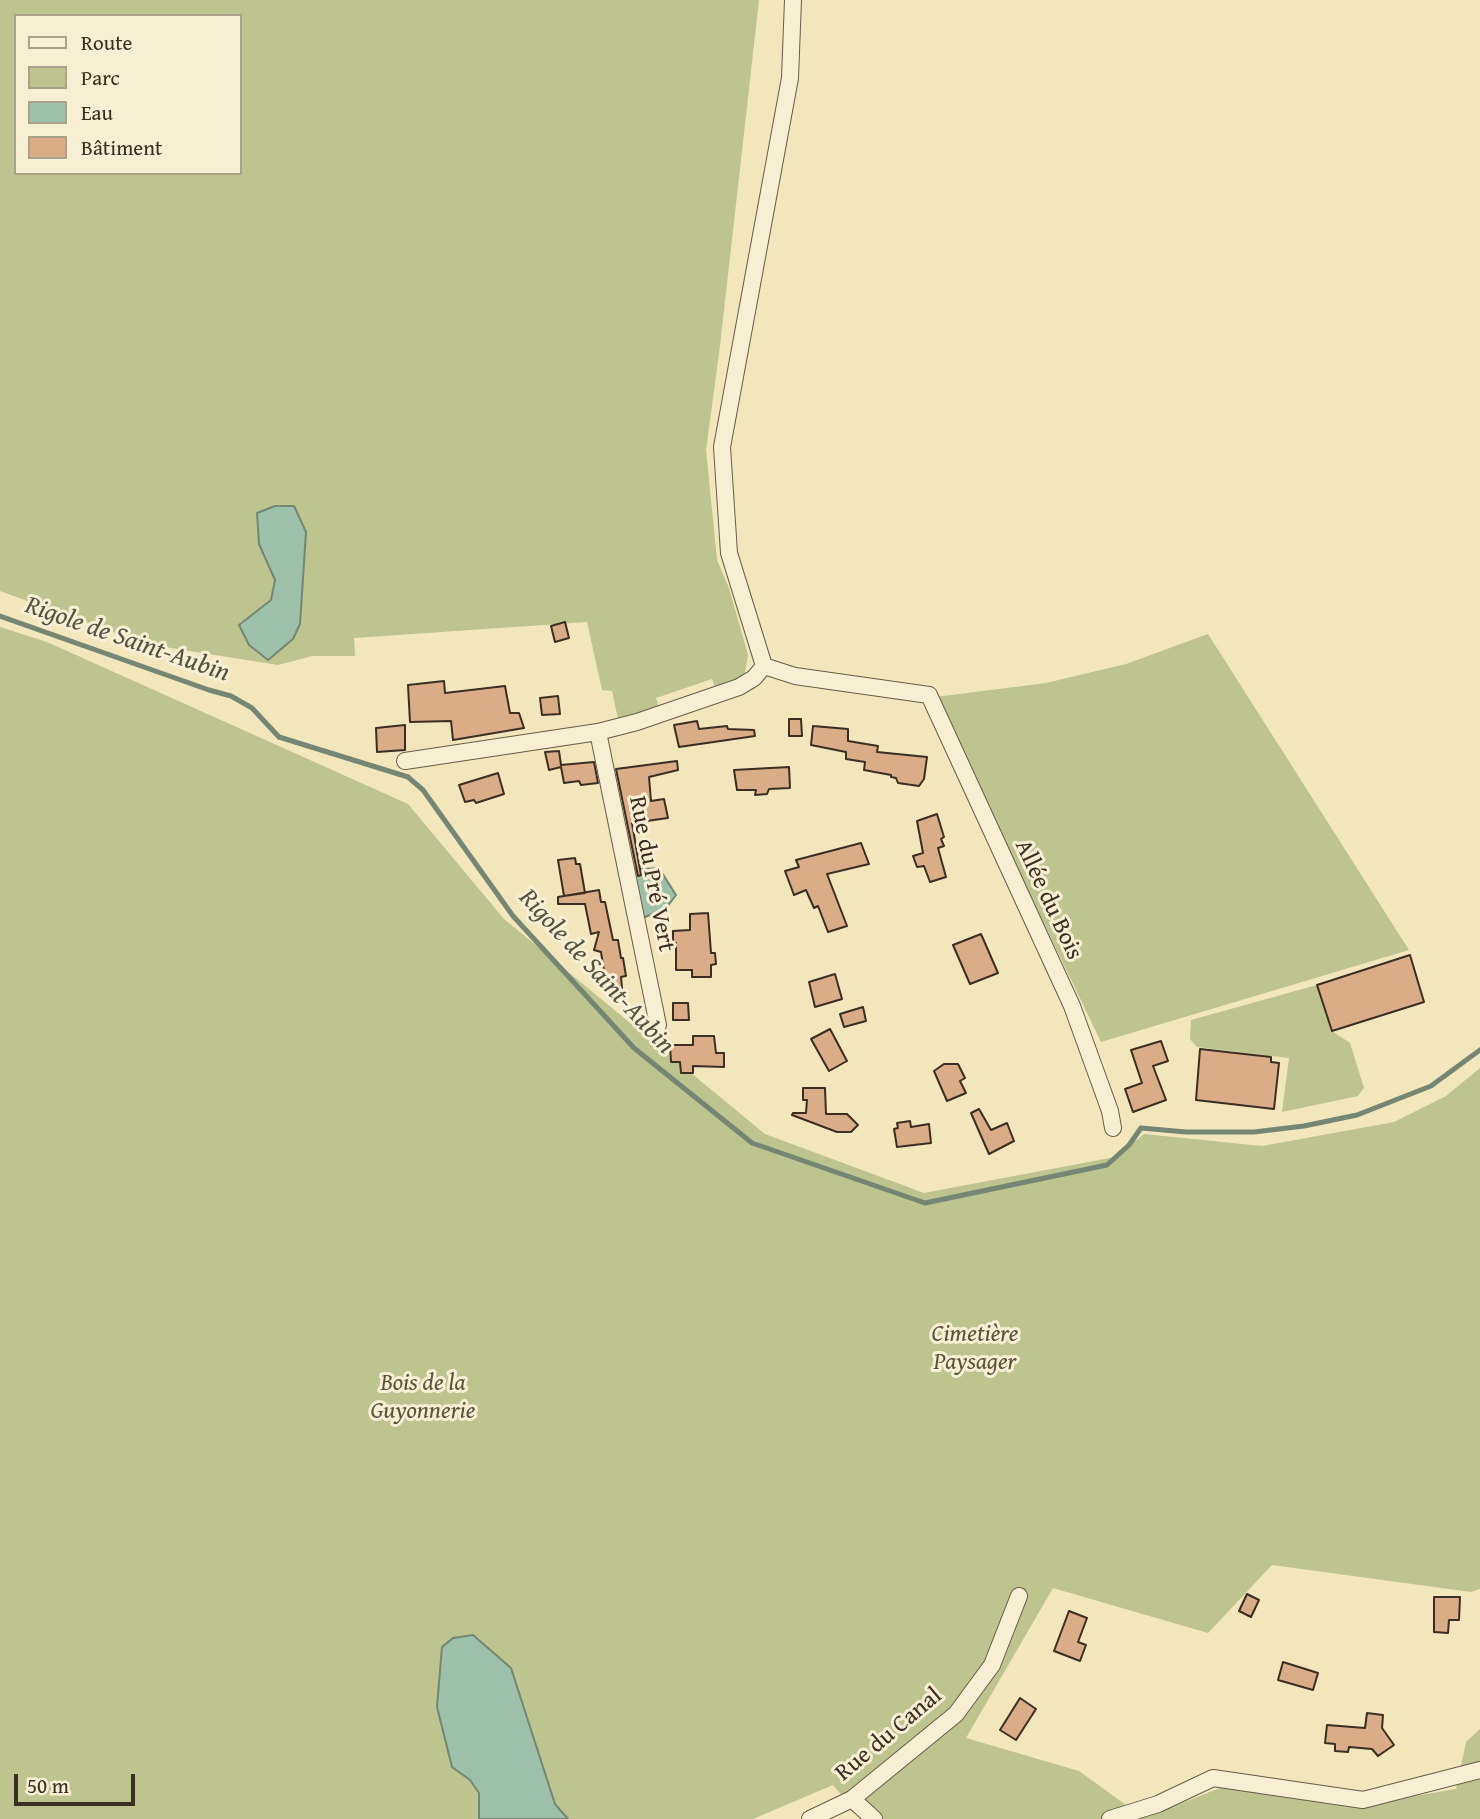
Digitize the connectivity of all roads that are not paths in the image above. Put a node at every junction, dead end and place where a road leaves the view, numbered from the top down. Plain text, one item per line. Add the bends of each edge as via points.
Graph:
1 (793, 0) edge
2 (764, 666) junction
3 (598, 732) junction
4 (405, 761) dead end
5 (658, 1025) dead end
6 (1112, 1128) dead end
7 (1019, 1596) dead end
8 (1480, 1770) edge
9 (852, 1799) junction
10 (810, 1819) edge
11 (874, 1819) edge
12 (1110, 1819) edge

1 - 2 street via 790,78 722,447 729,553
2 - 3 street via 739,688
2 - 6 street, Allée du Bois via 795,676 929,695 1072,1006
3 - 4 street
3 - 5 street, Rue du Pré Vert
7 - 9 street, Rue du Canal via 992,1665 956,1714
8 - 12 street via 1363,1800 1213,1778 1158,1804
9 - 10 street, Rue du Canal
9 - 11 street

